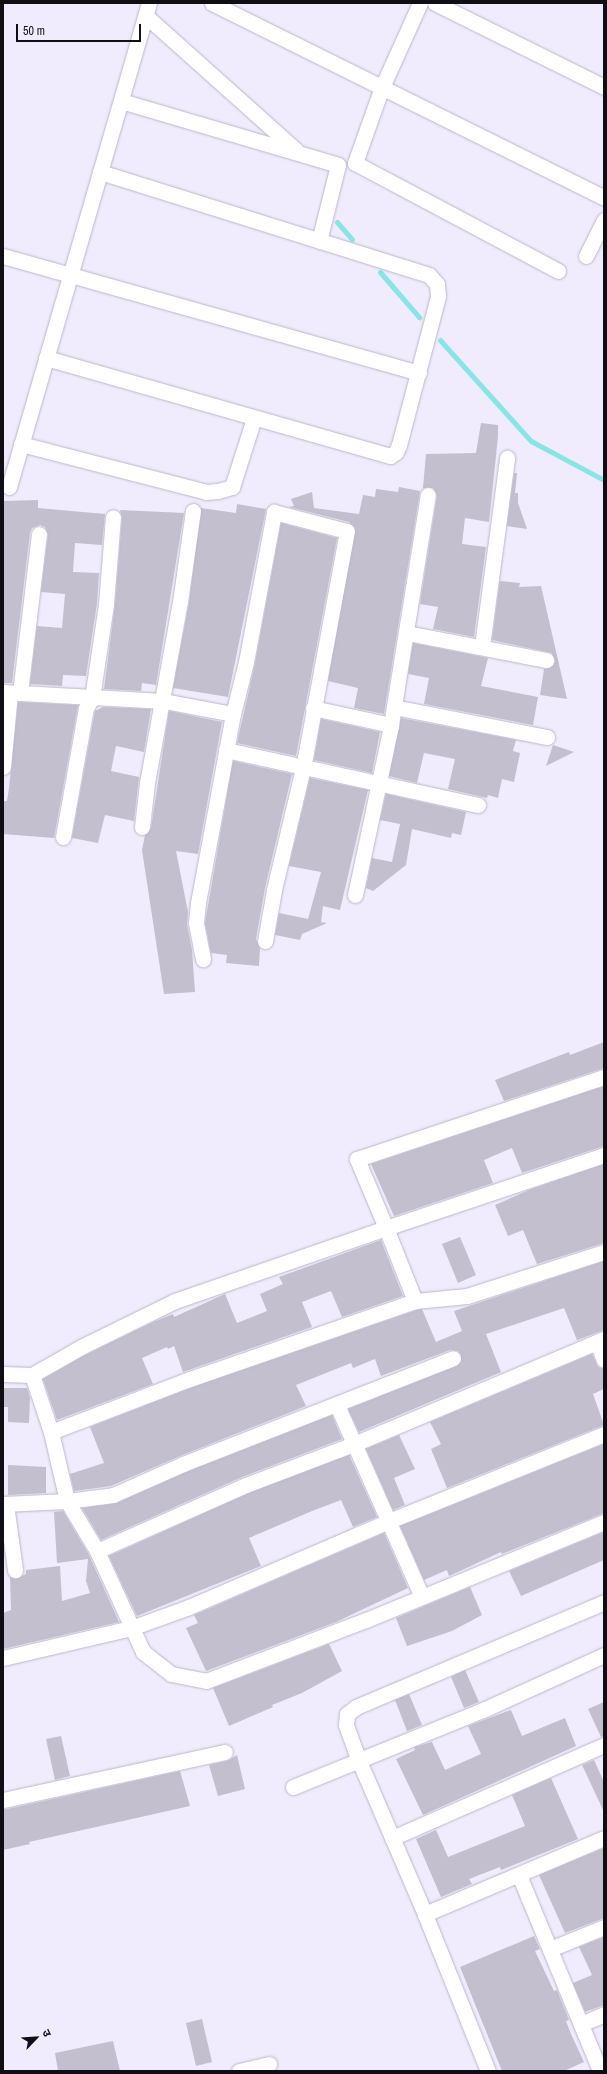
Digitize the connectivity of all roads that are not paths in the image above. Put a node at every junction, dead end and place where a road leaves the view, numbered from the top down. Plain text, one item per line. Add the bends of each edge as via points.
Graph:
1 (212, 3) edge
2 (420, 3) edge
3 (435, 3) edge
4 (147, 9) edge
5 (382, 87) junction
6 (604, 87) edge
7 (121, 101) junction
8 (300, 153) junction
9 (100, 172) junction
10 (604, 198) edge
11 (604, 220) edge
12 (319, 241) junction
13 (3, 256) edge
14 (586, 256) dead end
15 (558, 272) dead end
16 (70, 275) junction
17 (46, 358) junction
18 (418, 374) junction
19 (254, 418) junction
20 (21, 444) junction
21 (507, 458) dead end
22 (9, 487) dead end
23 (428, 495) dead end
24 (193, 511) dead end
25 (113, 517) dead end
26 (39, 534) dead end
27 (407, 632) junction
28 (482, 646) junction
29 (546, 660) dead end
30 (11, 693) edge
31 (92, 698) junction
32 (164, 701) junction
33 (394, 707) junction
34 (314, 708) junction
35 (233, 714) junction
36 (391, 725) junction
37 (547, 737) dead end
38 (226, 750) junction
39 (3, 767) edge
40 (303, 768) junction
41 (378, 784) junction
42 (478, 805) dead end
43 (142, 828) dead end
44 (63, 837) dead end
45 (355, 895) dead end
46 (265, 941) dead end
47 (203, 959) dead end
48 (604, 1077) edge
49 (604, 1154) edge
50 (386, 1228) junction
51 (604, 1252) edge
52 (415, 1301) junction
53 (600, 1340) edge
54 (453, 1358) dead end
55 (604, 1360) edge
56 (3, 1374) edge
57 (32, 1376) junction
58 (337, 1405) junction
59 (51, 1432) junction
60 (604, 1434) edge
61 (354, 1444) junction
62 (67, 1501) junction
63 (5, 1504) edge
64 (389, 1521) junction
65 (604, 1522) edge
66 (97, 1550) junction
67 (15, 1570) dead end
68 (422, 1597) junction
69 (604, 1602) edge
70 (131, 1628) junction
71 (604, 1655) edge
72 (3, 1658) edge
73 (604, 1745) edge
74 (225, 1752) dead end
75 (358, 1761) junction
76 (293, 1787) dead end
77 (3, 1800) edge
78 (392, 1838) junction
79 (604, 1838) edge
80 (519, 1875) junction
81 (425, 1914) junction
82 (604, 1927) edge
83 (550, 1949) junction
84 (604, 2014) edge
85 (581, 2024) junction
86 (268, 2064) dead end
87 (239, 2071) edge
88 (488, 2071) edge
89 (600, 2071) edge

1 - 5 street
2 - 5 street
3 - 6 street
4 - 7 street
4 - 8 street
5 - 10 street
5 - 15 street via 355,163
7 - 8 street
7 - 9 street
8 - 12 street via 338,165
9 - 12 street
9 - 16 street
11 - 14 street
12 - 18 street via 429,275 437,284 438,296
13 - 16 street
16 - 17 street
16 - 18 street
17 - 19 street
17 - 20 street
18 - 19 street via 400,445 390,456
19 - 20 street via 232,487 206,492
20 - 22 street
21 - 28 street
23 - 27 street
24 - 32 street
25 - 31 street via 106,604
26 - 30 street
27 - 28 street
27 - 33 street
28 - 29 street
30 - 31 street
30 - 39 street
31 - 32 street
31 - 44 street via 86,708
32 - 35 street
32 - 43 street via 147,783
33 - 36 street
33 - 37 street
34 - 35 street via 347,531 274,512 246,662
34 - 36 street
34 - 40 street
35 - 38 street
36 - 41 street
38 - 40 street
38 - 47 street via 198,903 196,923
40 - 41 street
40 - 46 street via 274,890
41 - 42 street
41 - 45 street
48 - 50 street via 357,1159
49 - 50 street
50 - 52 street
50 - 57 street via 175,1301 81,1347
51 - 52 street via 467,1296
52 - 59 street via 198,1376
53 - 55 street
53 - 61 street
54 - 58 street
56 - 57 street
57 - 59 street
58 - 61 street
58 - 62 street via 183,1464 113,1494
59 - 62 street
60 - 64 street
61 - 64 street
61 - 66 street via 246,1485
62 - 63 street
62 - 66 street
63 - 67 street
64 - 68 street
64 - 70 street via 188,1607
65 - 68 street
66 - 70 street
68 - 70 street via 206,1681 171,1674 143,1652
69 - 75 street via 356,1707 347,1714 346,1725
70 - 72 street
71 - 75 street via 485,1709
73 - 78 street
74 - 77 street
75 - 76 street
75 - 78 street
78 - 81 street
79 - 80 street
80 - 81 street
80 - 83 street
81 - 88 street
82 - 83 street
83 - 85 street
84 - 85 street
85 - 89 street
86 - 87 street

